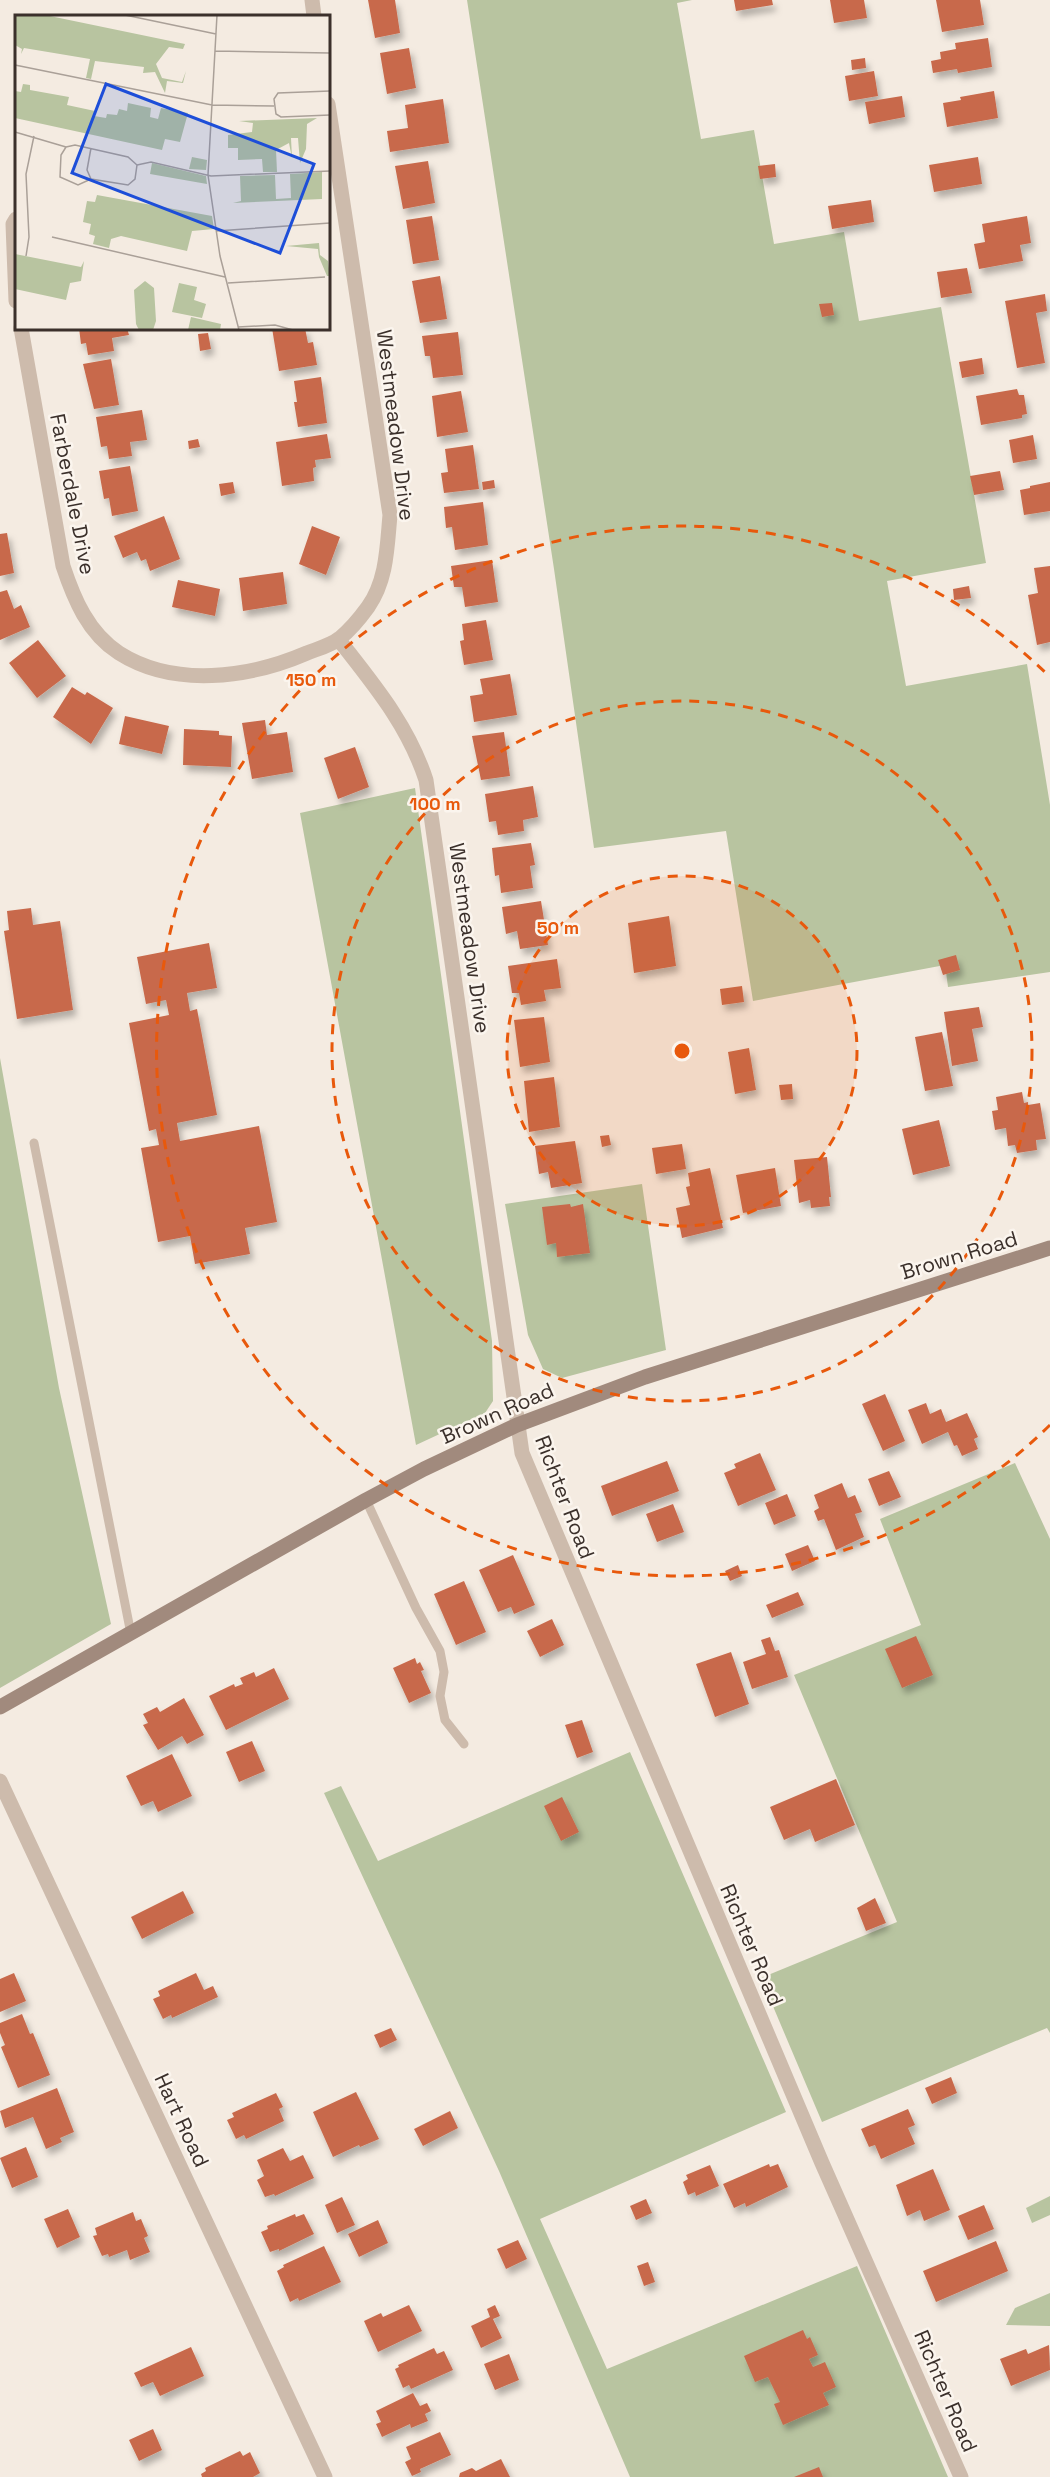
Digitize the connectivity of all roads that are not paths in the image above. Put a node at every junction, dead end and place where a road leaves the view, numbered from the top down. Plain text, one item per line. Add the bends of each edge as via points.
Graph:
1 (312, 0) edge
2 (314, 15) edge
3 (330, 117) edge
4 (10, 221) edge
5 (15, 288) edge
6 (21, 330) edge
7 (339, 640) junction
8 (34, 1143) dead end
9 (1050, 1248) edge
10 (517, 1425) junction
11 (366, 1500) junction
12 (131, 1634) junction
13 (0, 1707) edge
14 (464, 1744) dead end
15 (0, 1781) edge
16 (325, 2477) edge
17 (961, 2477) edge

1 - 2 street
3 - 7 street, Westmeadow Drive via 390,515 385,569 368,606
4 - 5 street
6 - 7 street, Farberdale Drive via 63,566 91,628 117,652 146,668 182,676 278,666
7 - 10 street, Westmeadow Drive via 405,730 426,780
8 - 12 lane
9 - 10 main road, Brown Road via 674,1367
10 - 11 main road, Brown Road
10 - 17 street, Richter Road via 522,1453 822,2163
11 - 12 main road, Brown Road
11 - 14 lane via 440,1651 444,1672 440,1696 445,1720
12 - 13 main road, Brown Road
15 - 16 street, Hart Road

